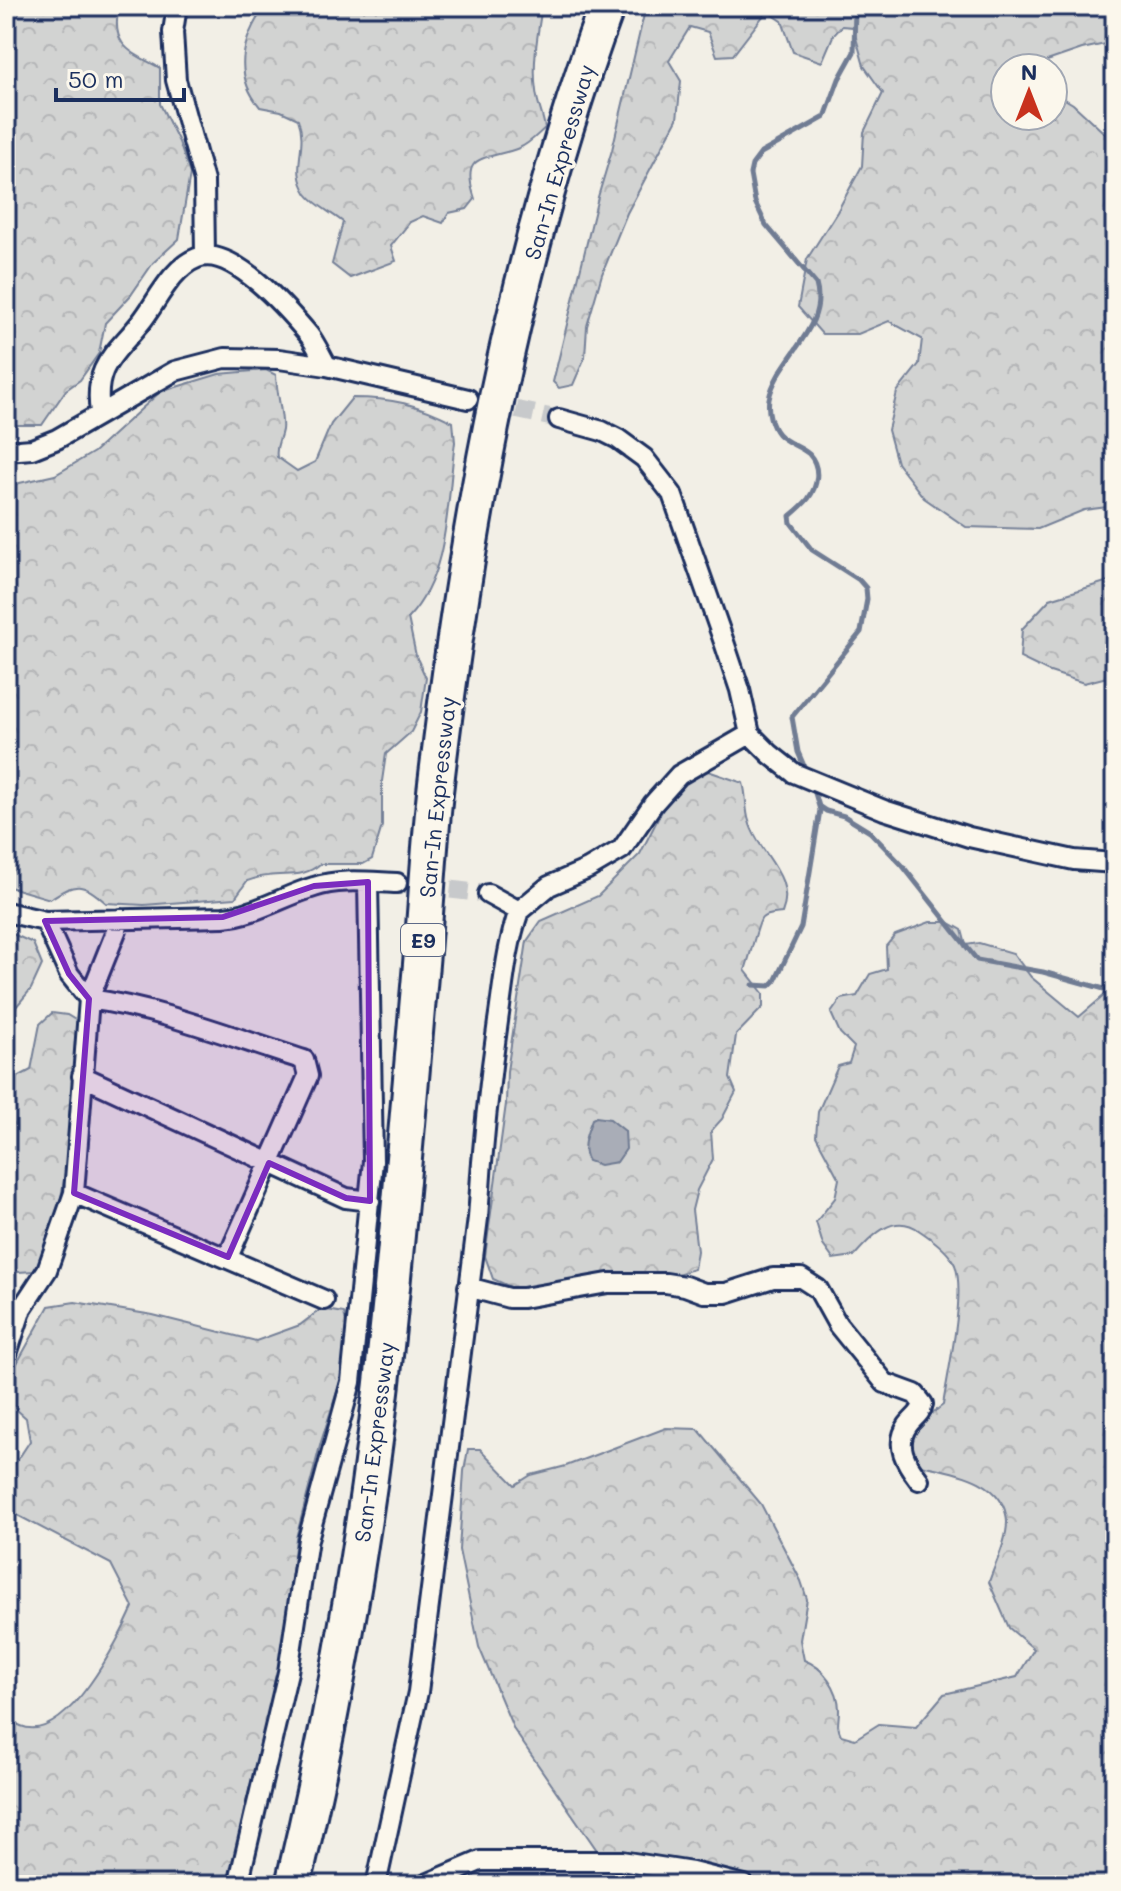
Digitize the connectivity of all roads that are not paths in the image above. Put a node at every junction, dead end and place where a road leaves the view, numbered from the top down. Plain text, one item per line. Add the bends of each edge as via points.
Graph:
1 (177, 6) edge
2 (607, 6) edge
3 (205, 256) junction
4 (327, 366) junction
5 (468, 399) tunnel mouth
6 (100, 412) junction
7 (559, 419) tunnel mouth
8 (6, 451) edge
9 (750, 734) junction
10 (1115, 863) edge
11 (368, 882) junction
12 (397, 883) tunnel mouth
13 (488, 894) tunnel mouth
14 (519, 911) junction
15 (6, 912) edge
16 (121, 919) junction
17 (45, 921) junction
18 (89, 999) junction
19 (82, 1076) junction
20 (269, 1163) junction
21 (74, 1193) junction
22 (370, 1201) junction
23 (228, 1257) junction
24 (468, 1287) junction
25 (324, 1300) dead end
26 (6, 1357) edge
27 (919, 1480) dead end
28 (238, 1885) edge
29 (293, 1885) edge
30 (376, 1885) edge
31 (424, 1885) edge
32 (744, 1885) edge

1 - 3 street via 176,80 204,181
2 - 29 highway, San-In Expressway / E9 via 551,174 513,324 467,561 435,795 387,1341 359,1557 324,1754
3 - 4 street via 233,264 251,277 311,337
3 - 6 street via 177,272 106,364 98,381
4 - 5 street
4 - 6 street via 252,356 201,362
6 - 8 street via 57,439 32,449
7 - 9 street via 618,439 644,458 672,494
9 - 10 street via 794,773 884,810 1014,848
9 - 14 street via 679,775 622,849 549,886
11 - 12 street
11 - 16 street via 314,886 240,916
11 - 22 street
13 - 14 street
14 - 24 street via 510,936 493,1052
15 - 17 street
16 - 17 street
16 - 18 street
17 - 18 street via 69,974
18 - 19 street
18 - 20 street via 304,1060 308,1076
19 - 20 street
19 - 21 street
20 - 22 street via 346,1198
20 - 23 street
21 - 23 street
21 - 26 street via 47,1270 22,1308
22 - 28 street via 351,1382 308,1539 288,1672
23 - 25 street
24 - 27 street via 523,1298 608,1283 666,1283 726,1293 773,1278 806,1280 818,1289 838,1325 885,1383 915,1394 923,1404 902,1438 903,1455
24 - 30 street via 418,1692
31 - 32 street via 480,1861 621,1861

